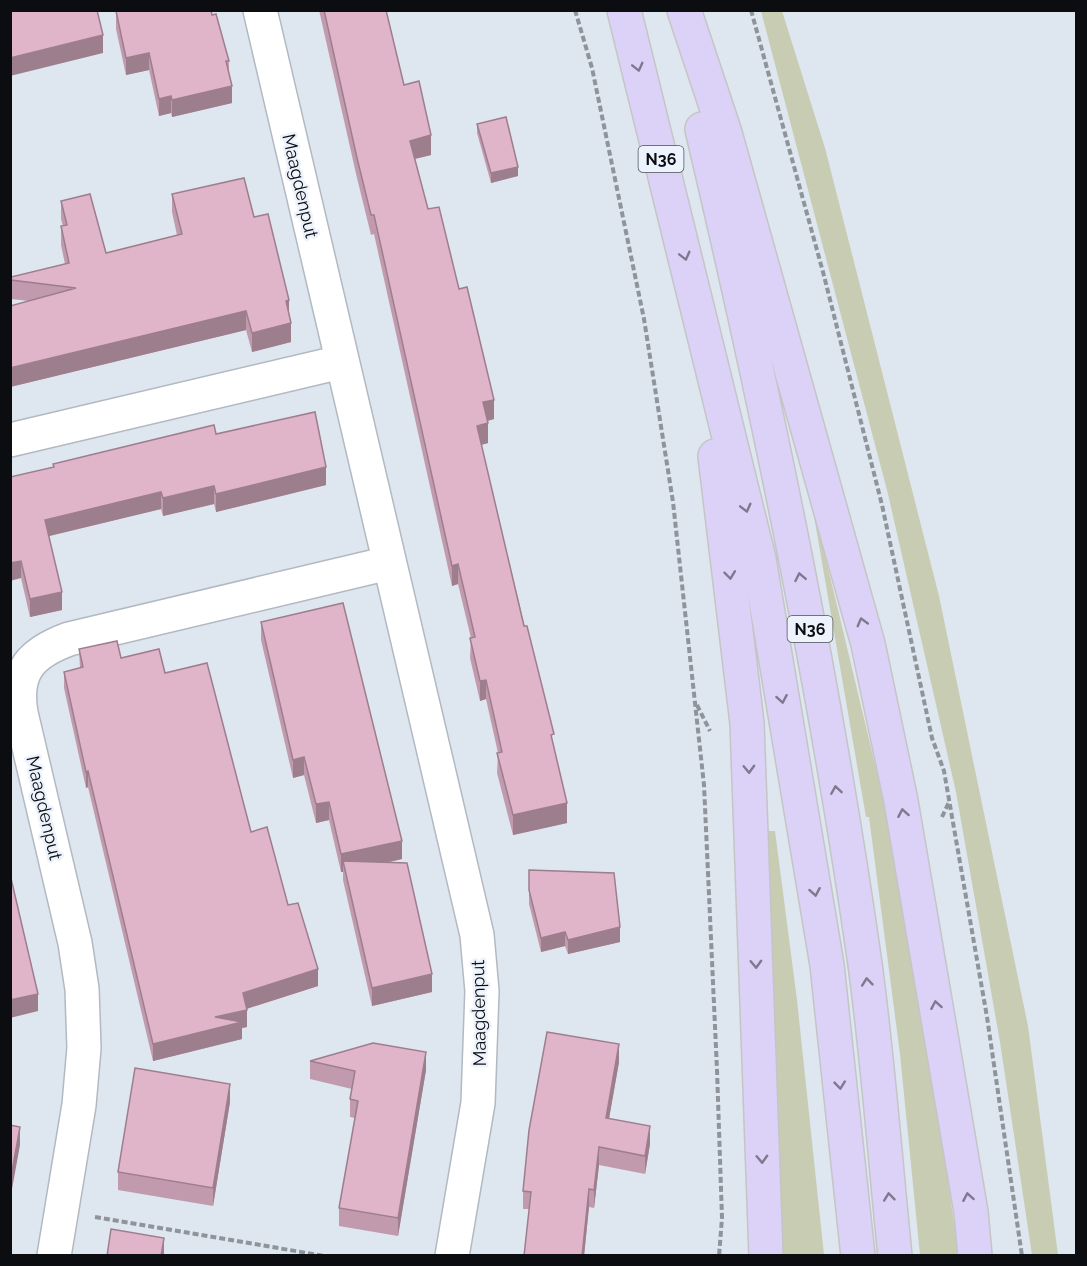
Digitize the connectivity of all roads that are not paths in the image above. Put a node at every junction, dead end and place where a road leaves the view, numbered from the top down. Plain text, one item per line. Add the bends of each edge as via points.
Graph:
1 (260, 10) edge
2 (624, 10) edge
3 (675, 10) edge
4 (684, 10) edge
5 (698, 308) junction
6 (341, 362) junction
7 (10, 440) edge
8 (389, 563) junction
9 (54, 1256) edge
10 (452, 1256) edge
11 (766, 1256) edge
12 (858, 1256) edge
13 (895, 1256) edge
14 (975, 1256) edge

1 - 6 street, Maagdenput
2 -> 5 main road, N36
13 -> 3 main road, N36 via 865,965 807,613 758,366
14 -> 4 main road via 971,1212 901,801 868,644 725,133
5 -> 11 main road via 747,723
5 -> 12 main road, N36 via 759,559 827,965
6 - 7 street
6 - 8 street, Maagdenput
8 - 9 street, Maagdenput via 69,639 36,655 22,674 21,713 75,943 82,989 84,1048 79,1105
8 - 10 street, Maagdenput via 477,935 482,991 478,1103

